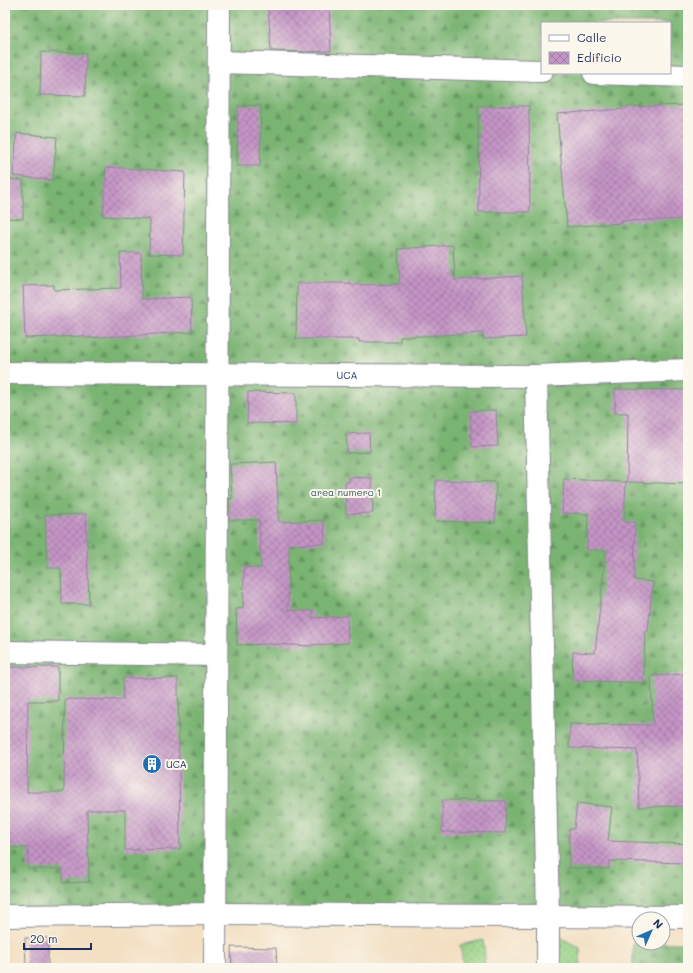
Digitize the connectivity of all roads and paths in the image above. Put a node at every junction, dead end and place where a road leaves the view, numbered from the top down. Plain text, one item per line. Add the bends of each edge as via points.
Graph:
1 (219, 5) edge
2 (219, 62) junction
3 (541, 72) edge
4 (625, 74) edge
5 (688, 76) edge
6 (688, 370) edge
7 (5, 373) edge
8 (218, 375) junction
9 (536, 376) junction
10 (5, 652) edge
11 (216, 655) junction
12 (216, 914) junction
13 (5, 916) edge
14 (548, 916) junction
15 (688, 917) edge
16 (215, 968) edge
17 (548, 968) edge

1 - 2 street
2 - 3 street
2 - 8 street
4 - 5 street
6 - 9 street, UCA
7 - 8 street, UCA
8 - 9 street, UCA
8 - 11 street
9 - 14 street
10 - 11 street
11 - 12 street
12 - 13 street
12 - 14 street
12 - 16 street
14 - 15 street
14 - 17 street

